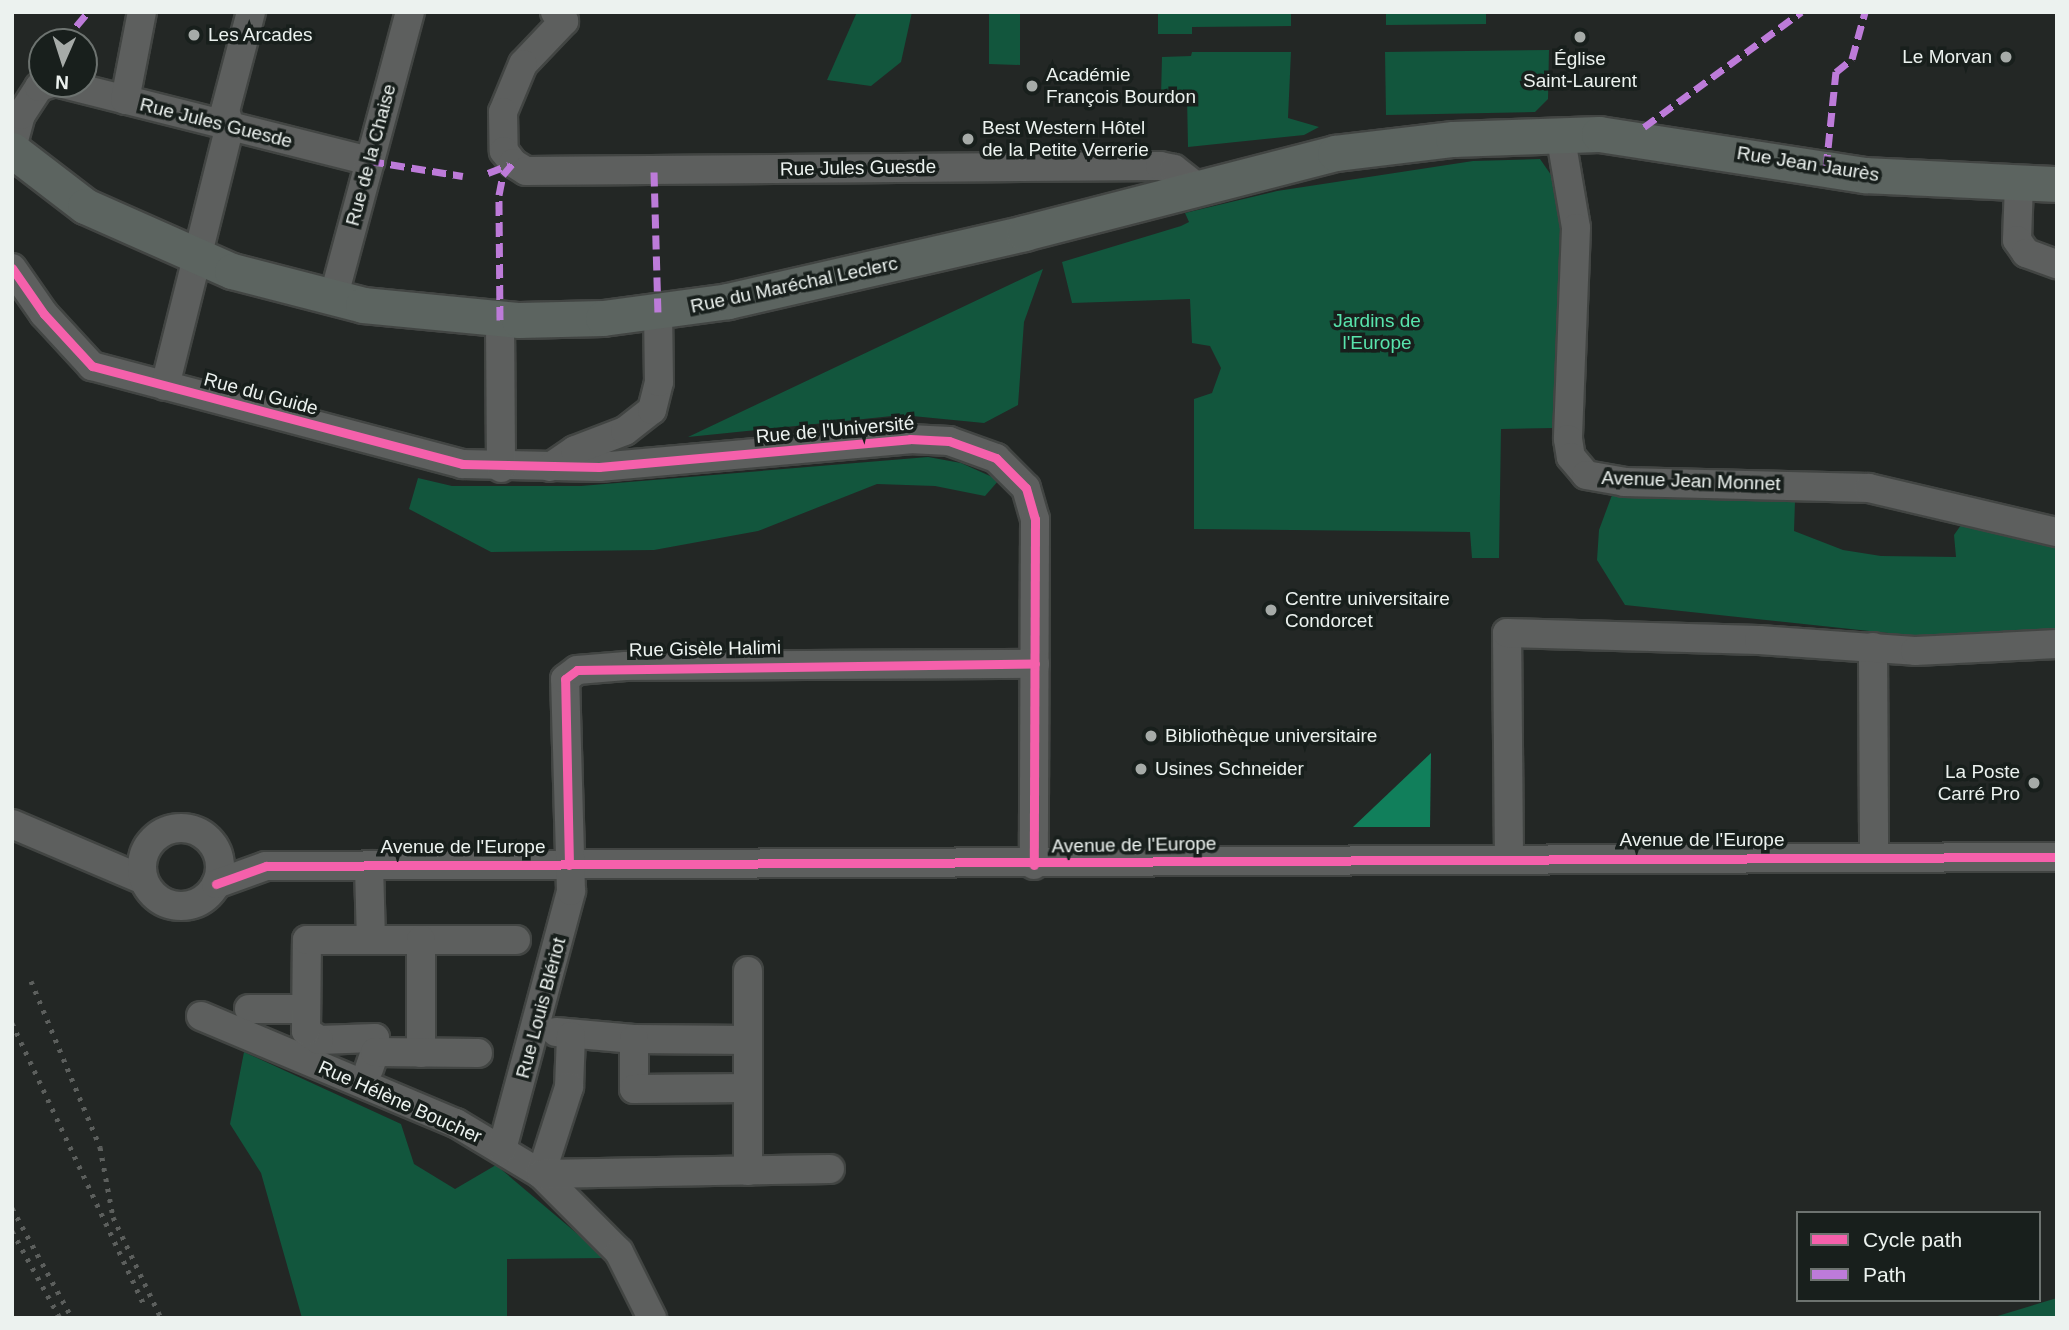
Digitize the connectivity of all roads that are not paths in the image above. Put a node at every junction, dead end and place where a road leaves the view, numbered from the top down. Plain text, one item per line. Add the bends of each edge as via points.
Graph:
1 (142, 12) edge
2 (251, 12) edge
3 (268, 12) edge
4 (410, 12) edge
5 (559, 17) edge
6 (98, 93) edge
7 (32, 98) edge
8 (125, 100) junction
9 (230, 126) junction
10 (1560, 134) junction
11 (12, 149) edge
12 (370, 161) junction
13 (2019, 183) junction
14 (2057, 184) edge
15 (1198, 188) junction
16 (198, 256) junction
17 (2057, 264) edge
18 (12, 268) edge
19 (333, 299) junction
20 (658, 313) junction
21 (500, 320) junction
22 (165, 386) junction
23 (500, 468) junction
24 (547, 468) junction
25 (2057, 532) edge
26 (2057, 644) edge
27 (1873, 647) junction
28 (1035, 664) junction
29 (12, 824) edge
30 (147, 846) junction
31 (216, 848) junction
32 (84, 853) junction
33 (2057, 857) edge
34 (1509, 858) junction
35 (1874, 858) junction
36 (369, 865) junction
37 (569, 865) junction
38 (1034, 865) junction
39 (259, 867) junction
40 (143, 880) junction
41 (216, 884) junction
42 (371, 940) junction
43 (421, 940) junction
44 (516, 940) dead end
45 (748, 971) dead end
46 (306, 1009) junction
47 (249, 1010) dead end
48 (201, 1016) dead end
49 (538, 1027) junction
50 (571, 1036) junction
51 (634, 1039) junction
52 (748, 1040) junction
53 (375, 1052) junction
54 (421, 1053) junction
55 (478, 1053) dead end
56 (363, 1085) junction
57 (748, 1088) junction
58 (502, 1149) junction
59 (830, 1169) dead end
60 (747, 1171) junction
61 (541, 1174) junction
62 (652, 1318) edge

1 - 8 street
2 - 9 street via 226,111
3 - 9 street via 241,116
4 - 12 street, Rue de la Chaise
5 - 15 street, Rue Jules Guesde via 510,88 501,132 504,151 513,163 540,173 1160,166 1174,169
6 - 8 street, Rue Jules Guesde
7 - 11 street via 21,115
8 - 9 street, Rue Jules Guesde
9 - 12 street, Rue Jules Guesde
9 - 16 street
10 - 13 main road, Rue Jean Jaurès via 1643,138 1866,175
10 - 15 main road, Rue du Maréchal Leclerc via 1453,139 1335,153
10 - 25 street, Avenue Jean Monnet via 1576,228 1568,439 1571,457 1586,475 1618,482 1869,488
11 - 16 main road, Rue du Maréchal Leclerc via 44,177 105,217
12 - 19 street, Rue de la Chaise
13 - 14 main road, Rue Jean Jaurès
13 - 17 street via 2017,240 2026,253
15 - 20 main road, Rue du Maréchal Leclerc via 778,291
16 - 19 main road, Rue du Maréchal Leclerc via 264,281
16 - 22 street
18 - 22 street, Rue du Guide via 76,354 92,366
19 - 21 main road, Rue du Maréchal Leclerc
20 - 21 main road, Rue du Maréchal Leclerc
20 - 24 street via 659,382 652,410 625,431 575,450
21 - 23 street
22 - 23 street, Rue du Guide via 431,458
23 - 24 street, Rue du Guide
24 - 28 street, Rue de l'Université via 910,439 949,441 982,451 1008,466 1031,501
26 - 27 street via 1915,650
27 - 34 street via 1507,633
27 - 35 street
28 - 37 street, Rue Gisèle Halimi via 577,670 565,679
28 - 38 street, Rue de l'Université
29 - 32 street
30 - 31 street via 158,834 180,827 202,833
30 - 32 street
30 - 40 street
31 - 39 street, Avenue de l'Europe
31 - 41 street via 220,866
32 - 40 street
33 - 35 street, Avenue de l'Europe
34 - 35 street, Avenue de l'Europe
34 - 38 street, Avenue de l'Europe
36 - 37 street, Avenue de l'Europe
36 - 39 street, Avenue de l'Europe
36 - 42 street
37 - 38 street, Avenue de l'Europe
37 - 49 street, Rue Louis Blériot via 571,891
39 - 41 street, Avenue de l'Europe
40 - 41 street via 156,898 178,906 201,901
42 - 43 street
42 - 46 street via 306,940
43 - 44 street
43 - 54 street
45 - 52 street
46 - 47 street
46 - 53 street via 306,1031 319,1040 375,1038
48 - 56 street, Rue Hélène Boucher
49 - 50 street
49 - 58 street, Rue Louis Blériot
50 - 51 street
50 - 61 street via 569,1087
51 - 52 street
51 - 57 street via 634,1089
52 - 57 street
53 - 54 street
53 - 56 street
54 - 55 street
56 - 58 street, Rue Hélène Boucher via 456,1123
57 - 60 street
58 - 61 street, Rue Hélène Boucher
59 - 60 street
60 - 61 street
61 - 62 street, Rue Hélène Boucher via 620,1252

